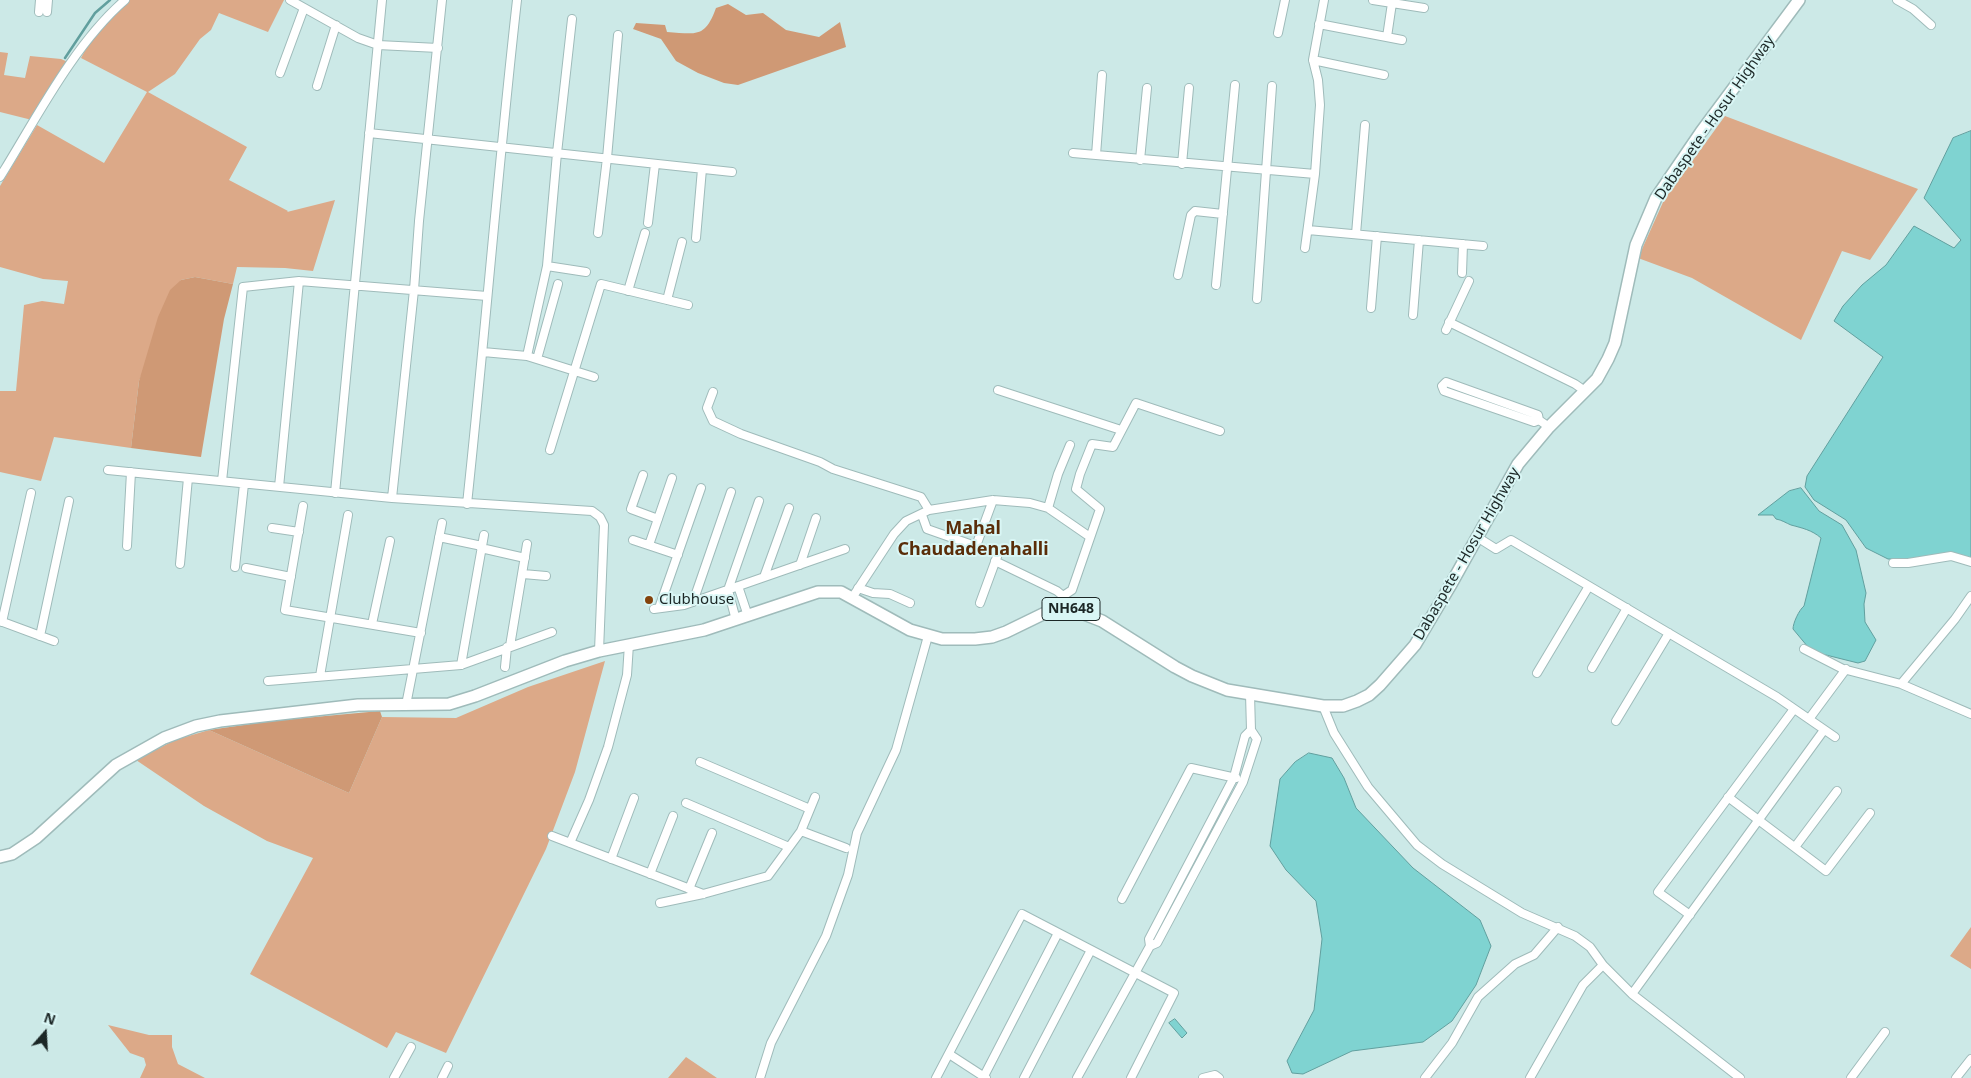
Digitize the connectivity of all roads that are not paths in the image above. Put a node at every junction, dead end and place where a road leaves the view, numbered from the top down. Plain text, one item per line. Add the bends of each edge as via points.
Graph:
1 (40, 0) edge
2 (48, 0) edge
3 (125, 0) edge
4 (290, 0) edge
5 (382, 0) edge
6 (442, 0) edge
7 (517, 0) edge
8 (1284, 0) edge
9 (1324, 0) edge
10 (1373, 0) edge
11 (1897, 0) edge
12 (1798, 1) edge
13 (1392, 3) junction
14 (304, 8) junction
15 (1424, 8) dead end
16 (572, 19) dead end
17 (1318, 24) junction
18 (336, 25) junction
19 (1930, 25) dead end
20 (1278, 33) dead end
21 (618, 35) dead end
22 (1387, 37) junction
23 (1402, 40) dead end
24 (378, 45) junction
25 (438, 48) junction
26 (1313, 60) junction
27 (280, 72) dead end
28 (1102, 75) dead end
29 (1384, 76) dead end
30 (1235, 85) dead end
31 (317, 86) dead end
32 (1272, 86) dead end
33 (1147, 88) dead end
34 (1188, 88) dead end
35 (1365, 125) dead end
36 (369, 133) junction
37 (428, 139) junction
38 (501, 147) junction
39 (557, 153) junction
40 (1073, 153) dead end
41 (1096, 155) junction
42 (607, 158) junction
43 (1140, 160) junction
44 (655, 164) junction
45 (1182, 164) junction
46 (1228, 167) junction
47 (702, 168) junction
48 (1268, 170) junction
49 (732, 172) dead end
50 (1315, 174) junction
51 (0, 177) edge
52 (1223, 214) junction
53 (648, 224) dead end
54 (1308, 230) junction
55 (598, 233) dead end
56 (645, 233) dead end
57 (1356, 234) junction
58 (1377, 236) junction
59 (696, 238) dead end
60 (1420, 240) junction
61 (682, 242) dead end
62 (1463, 244) junction
63 (1483, 246) dead end
64 (1305, 248) dead end
65 (547, 266) junction
66 (586, 272) dead end
67 (1462, 273) dead end
68 (1178, 275) dead end
69 (299, 281) junction
70 (1469, 281) dead end
71 (558, 284) dead end
72 (354, 286) junction
73 (1216, 286) dead end
74 (414, 290) junction
75 (628, 291) junction
76 (487, 296) junction
77 (1257, 299) dead end
78 (667, 300) junction
79 (688, 305) dead end
80 (1371, 308) dead end
81 (1413, 315) dead end
82 (483, 352) junction
83 (527, 356) junction
84 (537, 359) junction
85 (574, 370) junction
86 (594, 377) dead end
87 (998, 390) dead end
88 (1585, 391) junction
89 (713, 392) dead end
90 (1539, 420) junction
91 (1549, 427) junction
92 (1121, 430) junction
93 (1220, 431) dead end
94 (1070, 445) dead end
95 (550, 450) dead end
96 (108, 470) dead end
97 (131, 472) junction
98 (643, 476) dead end
99 (188, 478) junction
100 (672, 478) dead end
101 (222, 482) junction
102 (244, 484) junction
103 (279, 487) junction
104 (701, 488) dead end
105 (731, 492) dead end
106 (31, 493) dead end
107 (335, 493) junction
108 (392, 498) junction
109 (993, 500) junction
110 (69, 501) dead end
111 (759, 501) dead end
112 (467, 504) junction
113 (303, 506) dead end
114 (789, 508) dead end
115 (1048, 508) junction
116 (929, 510) junction
117 (922, 514) junction
118 (348, 516) dead end
119 (816, 518) dead end
120 (658, 519) junction
121 (442, 523) dead end
122 (272, 528) dead end
123 (299, 532) junction
124 (484, 535) dead end
125 (1090, 537) junction
126 (1477, 537) junction
127 (439, 538) junction
128 (633, 540) dead end
129 (390, 541) dead end
130 (527, 544) dead end
131 (649, 545) junction
132 (127, 546) dead end
133 (976, 546) junction
134 (481, 547) junction
135 (845, 549) dead end
136 (678, 555) junction
137 (525, 558) junction
138 (995, 561) junction
139 (1971, 562) edge
140 (1893, 563) dead end
141 (180, 564) dead end
142 (800, 565) junction
143 (235, 567) dead end
144 (246, 568) dead end
145 (522, 574) junction
146 (546, 576) dead end
147 (291, 577) junction
148 (764, 577) junction
149 (738, 586) junction
150 (1589, 586) junction
151 (728, 590) junction
152 (855, 593) junction
153 (1971, 596) edge
154 (692, 602) junction
155 (1064, 602) junction
156 (910, 603) dead end
157 (980, 603) dead end
158 (1627, 608) junction
159 (330, 616) junction
160 (748, 616) junction
161 (736, 620) junction
162 (1, 622) edge
163 (372, 624) junction
164 (552, 632) dead end
165 (421, 633) junction
166 (1669, 633) junction
167 (40, 636) junction
168 (928, 636) junction
169 (54, 641) dead end
170 (629, 644) junction
171 (509, 646) junction
172 (1804, 649) dead end
173 (599, 651) junction
174 (461, 665) junction
175 (505, 667) dead end
176 (1592, 668) dead end
177 (412, 669) junction
178 (1846, 669) junction
179 (1537, 673) dead end
180 (320, 676) junction
181 (268, 681) dead end
182 (1902, 684) junction
183 (1250, 694) junction
184 (406, 705) junction
185 (1323, 706) junction
186 (1794, 709) junction
187 (1971, 714) edge
188 (1809, 719) junction
189 (1616, 721) dead end
190 (1251, 730) junction
191 (1824, 730) junction
192 (1835, 737) dead end
193 (700, 762) dead end
194 (1234, 777) junction
195 (1243, 782) junction
196 (1837, 791) dead end
197 (815, 797) dead end
198 (634, 798) dead end
199 (1728, 798) junction
200 (686, 802) dead end
201 (810, 809) junction
202 (1870, 813) dead end
203 (673, 816) dead end
204 (1759, 821) junction
205 (801, 831) junction
206 (712, 833) dead end
207 (552, 836) dead end
208 (570, 843) junction
209 (789, 847) junction
210 (1795, 847) junction
211 (846, 848) dead end
212 (0, 857) edge
213 (611, 858) junction
214 (650, 874) junction
215 (689, 889) junction
216 (703, 894) junction
217 (1122, 899) dead end
218 (660, 903) dead end
219 (1690, 915) junction
220 (1558, 927) junction
221 (1058, 933) junction
222 (1150, 946) junction
223 (1091, 950) junction
224 (1603, 965) junction
225 (1134, 972) junction
226 (1632, 994) junction
227 (1885, 1032) dead end
228 (411, 1048) dead end
229 (949, 1054) junction
230 (1971, 1059) edge
231 (448, 1066) dead end
232 (394, 1078) edge
233 (442, 1078) edge
234 (760, 1078) edge
235 (936, 1078) edge
236 (984, 1078) edge
237 (1024, 1078) edge
238 (1077, 1078) edge
239 (1131, 1078) edge
240 (1203, 1078) edge
241 (1219, 1078) edge
242 (1425, 1078) edge
243 (1530, 1078) edge
244 (1740, 1078) edge
245 (1851, 1078) edge
246 (1956, 1078) edge

1 - 2 street via 43,12
3 - 51 street via 106,17 71,63
4 - 14 street
5 - 24 street
6 - 25 street
7 - 38 street
8 - 20 street
9 - 17 street
10 - 13 street
11 - 19 street
12 - 88 highway, Dabaspete - Hosur Highway / NH648 via 1656,198 1636,245 1615,343 1598,379
13 - 15 street
13 - 22 street
14 - 18 street
14 - 27 street
16 - 39 street
17 - 22 street
17 - 26 street
18 - 24 street
18 - 31 street
21 - 42 street
22 - 23 street
24 - 25 street
24 - 36 street
25 - 37 street
26 - 29 street
26 - 50 street via 1320,105
28 - 41 street
30 - 46 street
32 - 48 street
33 - 43 street
34 - 45 street
35 - 57 street
36 - 37 street
36 - 72 street
37 - 38 street
37 - 74 street
38 - 39 street
38 - 76 street
39 - 42 street
39 - 65 street
40 - 41 street
41 - 43 street
42 - 44 street
42 - 55 street
43 - 45 street
44 - 47 street
44 - 53 street
45 - 46 street
46 - 48 street
46 - 52 street
47 - 49 street
47 - 59 street
48 - 50 street
48 - 77 street
50 - 54 street
52 - 68 street via 1195,211 1191,214
52 - 73 street
54 - 57 street
54 - 64 street
56 - 75 street
57 - 58 street
58 - 60 street
58 - 80 street
60 - 62 street
60 - 81 street
61 - 78 street
62 - 63 street
62 - 67 street
65 - 66 street
65 - 83 street
69 - 72 street
69 - 101 street via 243,287
69 - 103 street
70 - 88 street via 1448,326
71 - 84 street
72 - 74 street
72 - 107 street
74 - 76 street
74 - 108 street
75 - 78 street
75 - 85 street via 601,284
76 - 82 street
78 - 79 street
82 - 83 street
82 - 112 street
83 - 84 street
84 - 85 street
85 - 86 street
85 - 95 street
87 - 92 street
88 - 91 highway, Dabaspete - Hosur Highway / NH648
89 - 116 street via 707,408 713,421 833,469 921,497
90 - 90 street via 1534,422 1444,391 1442,386 1446,382 1538,415
90 - 91 street
91 - 126 highway, Dabaspete - Hosur Highway / NH648 via 1518,464
92 - 93 street via 1136,403
92 - 125 street via 1113,448 1092,444 1080,474 1076,489 1100,509
94 - 115 street
96 - 97 street
97 - 99 street
97 - 132 street
98 - 120 street via 631,509
99 - 101 street
99 - 141 street
100 - 120 street
101 - 102 street
102 - 103 street
102 - 143 street
103 - 107 street
104 - 136 street
105 - 154 street
106 - 162 street
107 - 108 street
108 - 112 street
109 - 115 street
109 - 116 street
109 - 133 street
110 - 167 street
111 - 151 street
112 - 173 street via 592,511 600,517 604,525
113 - 123 street
114 - 148 street
115 - 125 street
116 - 117 street
117 - 133 street via 927,529
117 - 152 street via 906,521 894,534
118 - 159 street
119 - 142 street
120 - 131 street
121 - 127 street
122 - 123 street
123 - 147 street
124 - 134 street
125 - 155 street via 1072,590
126 - 150 street via 1496,549 1511,540
126 - 185 highway, Dabaspete - Hosur Highway / NH648 via 1432,618 1392,672 1357,701 1343,706
127 - 134 street
127 - 165 street
128 - 131 street
129 - 163 street
130 - 137 street
131 - 136 street
133 - 138 street via 998,554
134 - 137 street
134 - 174 street
135 - 142 street
136 - 154 street via 657,609
137 - 145 street
138 - 155 street via 1057,591
138 - 157 street
139 - 140 street via 1951,556
142 - 148 street
144 - 147 street
145 - 146 street
145 - 171 street
147 - 159 street via 285,610
148 - 149 street
149 - 151 street
149 - 160 street
150 - 158 street
150 - 179 street
151 - 154 street
151 - 161 street
152 - 156 street via 890,594
152 - 160 highway, NH648 via 818,592
152 - 168 highway, NH648 via 910,630
153 - 182 street
155 - 168 highway, NH648 via 992,637 942,639
155 - 183 highway, Dabaspete - Hosur Highway / NH648 via 1102,620 1192,676 1227,690
158 - 166 street
158 - 176 street
159 - 163 street
159 - 180 street
160 - 161 highway, NH648
161 - 170 highway, NH648 via 704,630
162 - 167 street
163 - 165 street
164 - 171 street
165 - 177 street
166 - 186 street
166 - 189 street
167 - 169 street
168 - 234 street via 896,750 857,833 848,875 826,936 771,1043
170 - 173 highway, NH648
170 - 208 street via 627,675 608,748
171 - 174 street
171 - 175 street
172 - 178 street
173 - 184 highway, NH648 via 449,704
174 - 177 street
177 - 180 street
177 - 184 street
178 - 182 street
178 - 188 street
180 - 181 street
182 - 187 street
183 - 185 highway, Dabaspete - Hosur Highway / NH648
183 - 190 street
184 - 212 highway, NH648 via 358,705 196,726 164,738 116,765 36,838 12,854
185 - 220 street via 1334,733 1368,787 1417,845 1522,913
186 - 188 street
186 - 199 street
188 - 191 street
190 - 194 street via 1246,736
190 - 195 street via 1257,739
191 - 192 street
191 - 204 street
193 - 201 street
194 - 195 street
194 - 217 street via 1192,768
194 - 222 street via 1149,938
195 - 222 street via 1156,943
196 - 210 street
197 - 201 street
198 - 213 street
199 - 204 street
199 - 219 street via 1658,892
200 - 209 street
201 - 205 street
202 - 210 street via 1826,871
203 - 214 street
204 - 210 street
204 - 219 street
205 - 209 street
205 - 211 street
206 - 215 street
207 - 208 street
208 - 213 street
209 - 216 street via 768,876
213 - 214 street
214 - 215 street
215 - 216 street
216 - 218 street
219 - 226 street
220 - 224 street via 1590,947
220 - 242 street via 1534,954 1515,964 1478,997 1452,1043
221 - 223 street
221 - 229 street via 1022,914
221 - 236 street
222 - 225 street
223 - 225 street
223 - 237 street
224 - 226 street
224 - 243 street via 1583,985
225 - 238 street
225 - 239 street via 1174,993
226 - 244 street
227 - 245 street
228 - 232 street
229 - 235 street
229 - 236 street
230 - 246 street
231 - 233 street
240 - 241 street via 1215,1075

